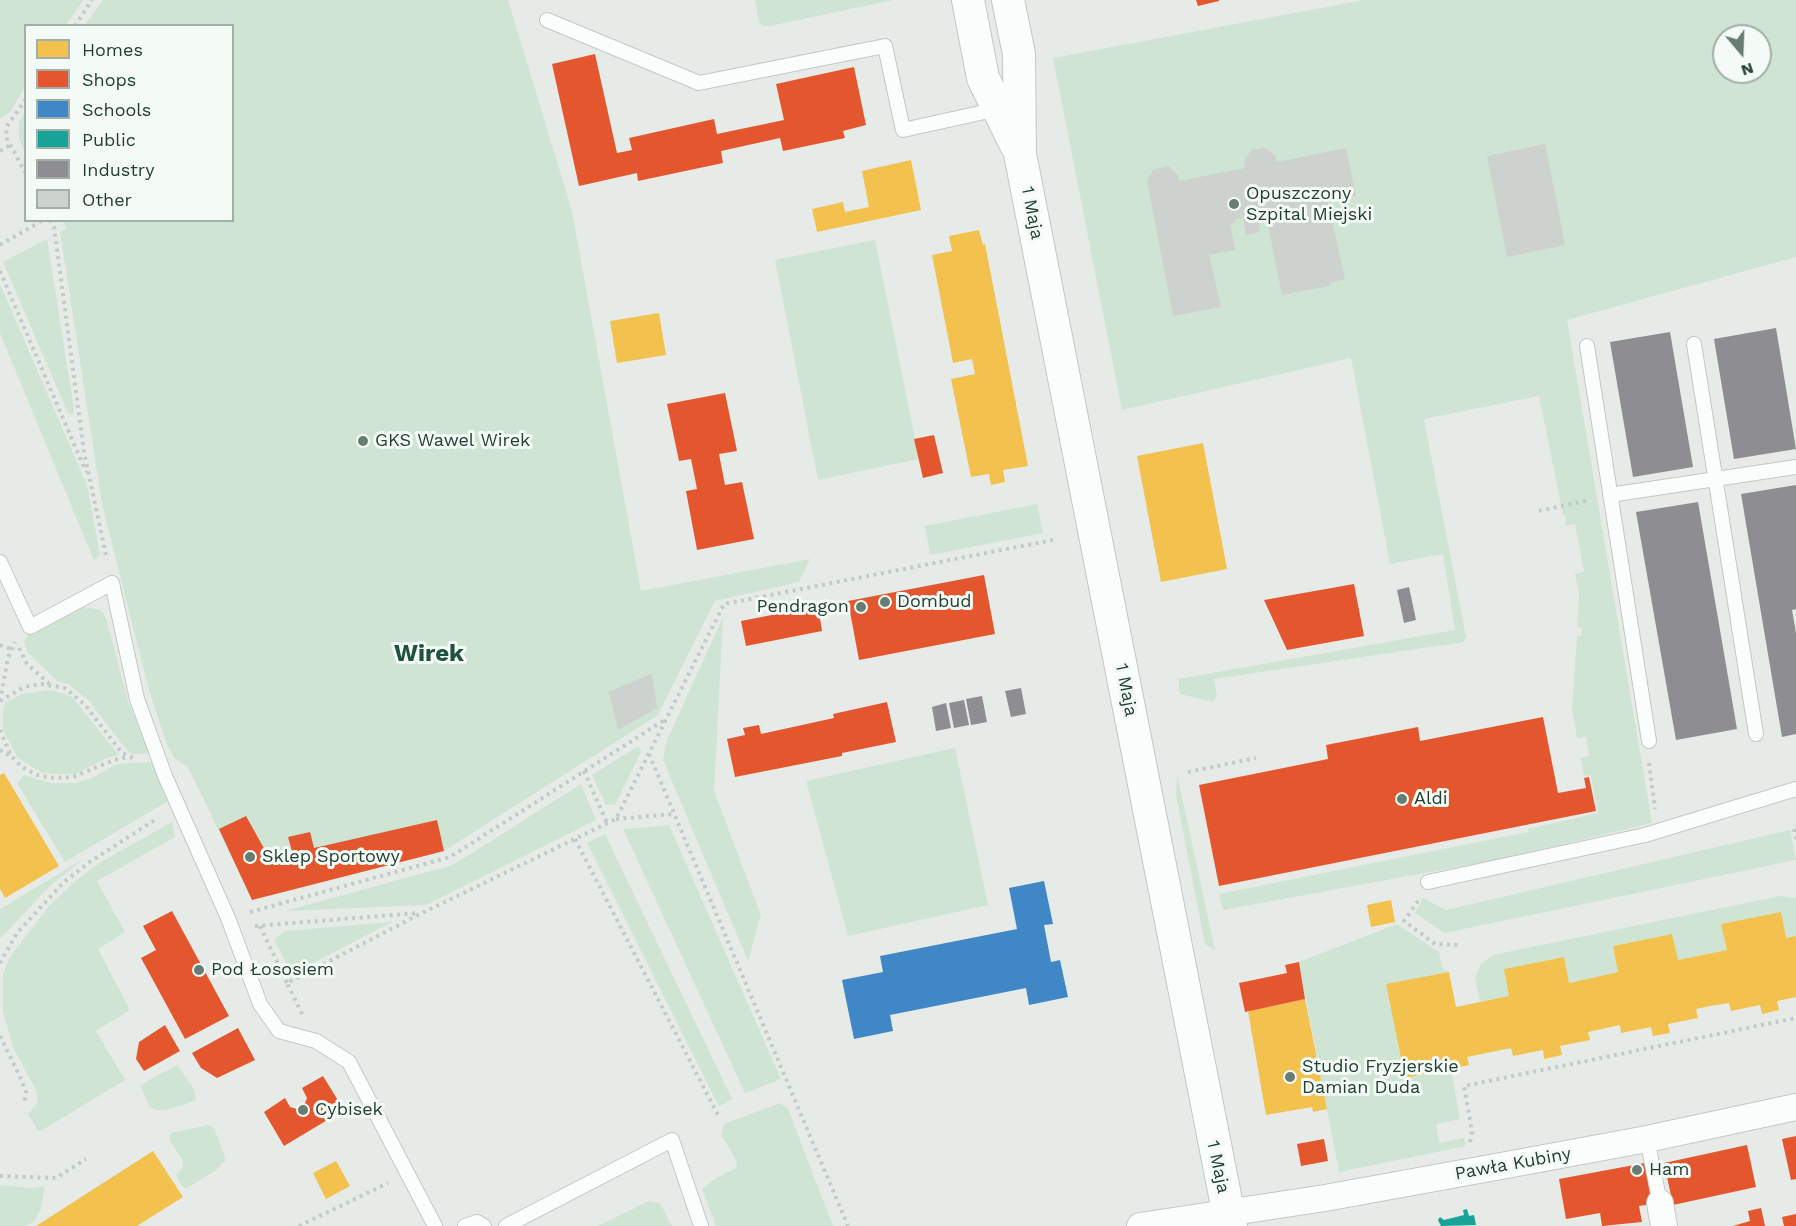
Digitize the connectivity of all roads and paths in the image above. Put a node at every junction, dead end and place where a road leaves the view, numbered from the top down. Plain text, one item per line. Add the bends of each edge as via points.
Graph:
1 (92, 0) edge
2 (968, 0) edge
3 (1008, 0) edge
4 (547, 20) dead end
5 (76, 24) edge
6 (24, 102) edge
7 (998, 109) junction
8 (10, 145) junction
9 (0, 151) edge
10 (1020, 154) junction
11 (24, 170) edge
12 (40, 222) edge
13 (51, 222) edge
14 (0, 245) edge
15 (0, 271) edge
16 (1694, 344) dead end
17 (1587, 346) dead end
18 (1796, 467) edge
19 (1715, 479) junction
20 (90, 480) junction
21 (1610, 495) junction
22 (1539, 511) dead end
23 (1053, 540) dead end
24 (0, 562) edge
25 (112, 583) junction
26 (0, 645) edge
27 (11, 649) junction
28 (52, 686) junction
29 (0, 701) edge
30 (666, 719) junction
31 (0, 730) edge
32 (1756, 734) dead end
33 (1649, 741) joint
34 (0, 750) edge
35 (649, 753) junction
36 (11, 756) junction
37 (158, 756) junction
38 (129, 757) junction
39 (1256, 758) dead end
40 (584, 771) junction
41 (1188, 772) dead end
42 (1796, 789) edge
43 (178, 806) junction
44 (673, 814) junction
45 (616, 819) junction
46 (607, 823) junction
47 (1794, 829) dead end
48 (1659, 831) junction
49 (575, 839) junction
50 (1796, 839) edge
51 (1428, 882) joint
52 (422, 913) junction
53 (229, 923) junction
54 (260, 926) junction
55 (1459, 945) dead end
56 (0, 963) edge
57 (287, 983) junction
58 (1796, 1018) edge
59 (0, 1036) edge
60 (316, 1041) junction
61 (24, 1102) dead end
62 (1796, 1107) edge
63 (718, 1115) dead end
64 (1647, 1139) junction
65 (1464, 1150) dead end
66 (86, 1159) dead end
67 (407, 1173) junction
68 (0, 1176) edge
69 (1662, 1215) edge
70 (1229, 1219) edge
71 (299, 1226) edge
72 (435, 1226) edge
73 (465, 1226) edge
74 (484, 1226) edge
75 (506, 1226) edge
76 (701, 1226) edge
77 (848, 1226) edge
78 (1140, 1226) edge

1 - 5 path
2 - 7 street, 1 Maja via 983,78
3 - 10 street, 1 Maja via 1019,54
4 - 7 lane via 699,83 885,46 903,130
6 - 8 path via 8,126 6,137
7 - 10 street, 1 Maja
8 - 9 path
8 - 11 path
10 - 70 street, 1 Maja
12 - 14 path
13 - 20 path
15 - 20 path
16 - 19 lane
17 - 21 lane
18 - 19 lane
19 - 21 lane
19 - 32 lane
20 - 25 path
21 - 22 path
21 - 33 lane
23 - 30 path via 724,604
24 - 25 lane via 30,627
25 - 37 lane via 137,699
26 - 27 path
27 - 28 path via 16,639 27,664
27 - 29 path
28 - 29 path via 24,687
28 - 38 path via 75,695
30 - 35 path
30 - 40 path
31 - 36 path
33 - 48 path via 1649,777
34 - 36 path
35 - 44 path
35 - 45 path
36 - 38 path via 37,775 54,778 73,777
37 - 38 path
37 - 43 lane
39 - 41 path
40 - 46 path
40 - 53 path via 450,857
42 - 48 lane
43 - 53 lane
43 - 56 path via 64,882 17,933
44 - 45 path
44 - 77 path
45 - 46 path
46 - 49 path
47 - 50 path
48 - 51 lane
49 - 52 path
49 - 63 path
51 - 55 path via 1404,921 1435,944
52 - 54 path
52 - 57 path
53 - 54 path
53 - 60 lane via 260,1004 279,1031
54 - 57 path
57 - 60 path
58 - 65 path via 1464,1086 1472,1132
59 - 61 path via 26,1092
60 - 67 lane via 349,1062
62 - 64 street, Pawła Kubiny
64 - 69 lane
64 - 70 street, Pawła Kubiny
66 - 68 path via 56,1179
67 - 71 path
67 - 72 lane
70 - 78 street, Pawła Kubiny
73 - 74 lane via 477,1222
75 - 76 lane via 672,1140

